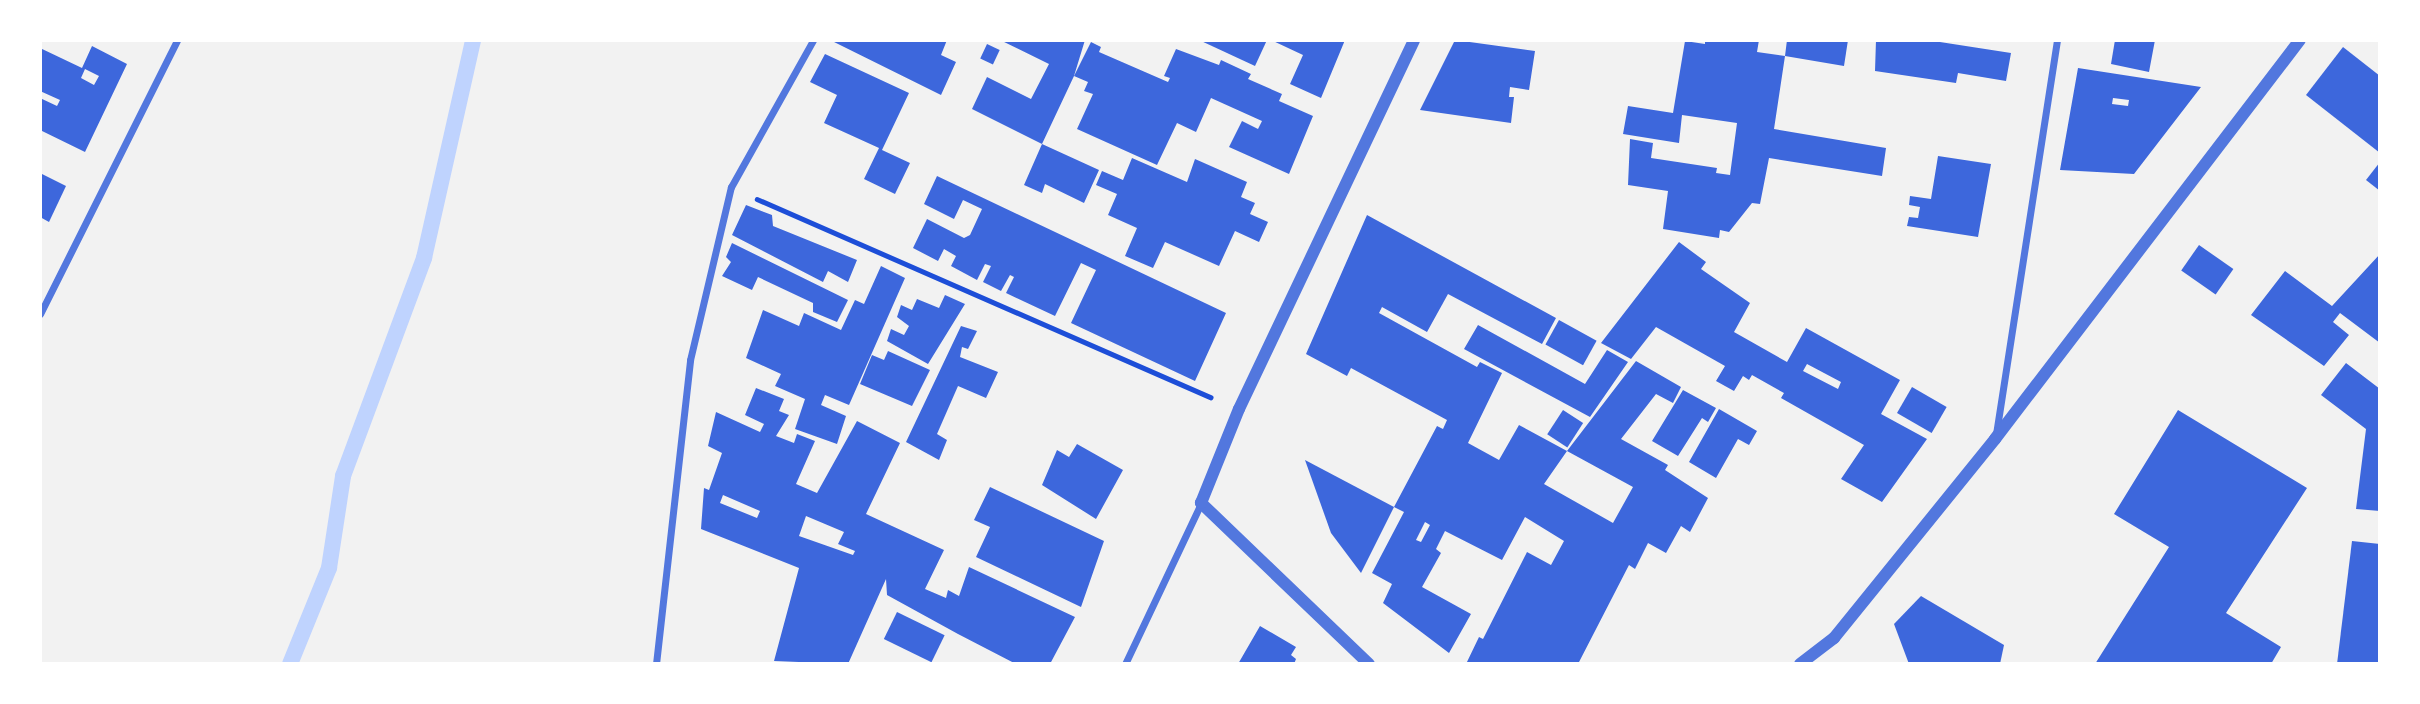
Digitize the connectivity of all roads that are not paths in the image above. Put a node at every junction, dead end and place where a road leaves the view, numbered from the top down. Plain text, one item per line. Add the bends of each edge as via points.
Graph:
1 (177, 40) edge
2 (813, 40) edge
3 (1414, 40) edge
4 (2057, 40) edge
5 (2300, 40) edge
6 (40, 314) edge
7 (1995, 439) junction
8 (1201, 503) junction
9 (656, 664) edge
10 (1125, 664) edge
11 (1369, 664) edge
12 (1800, 664) edge

1 - 6 street
2 - 9 street via 731,187 690,360
3 - 8 street via 1239,409
4 - 7 street
5 - 7 street
7 - 12 street via 1834,638
8 - 10 street
8 - 11 street

